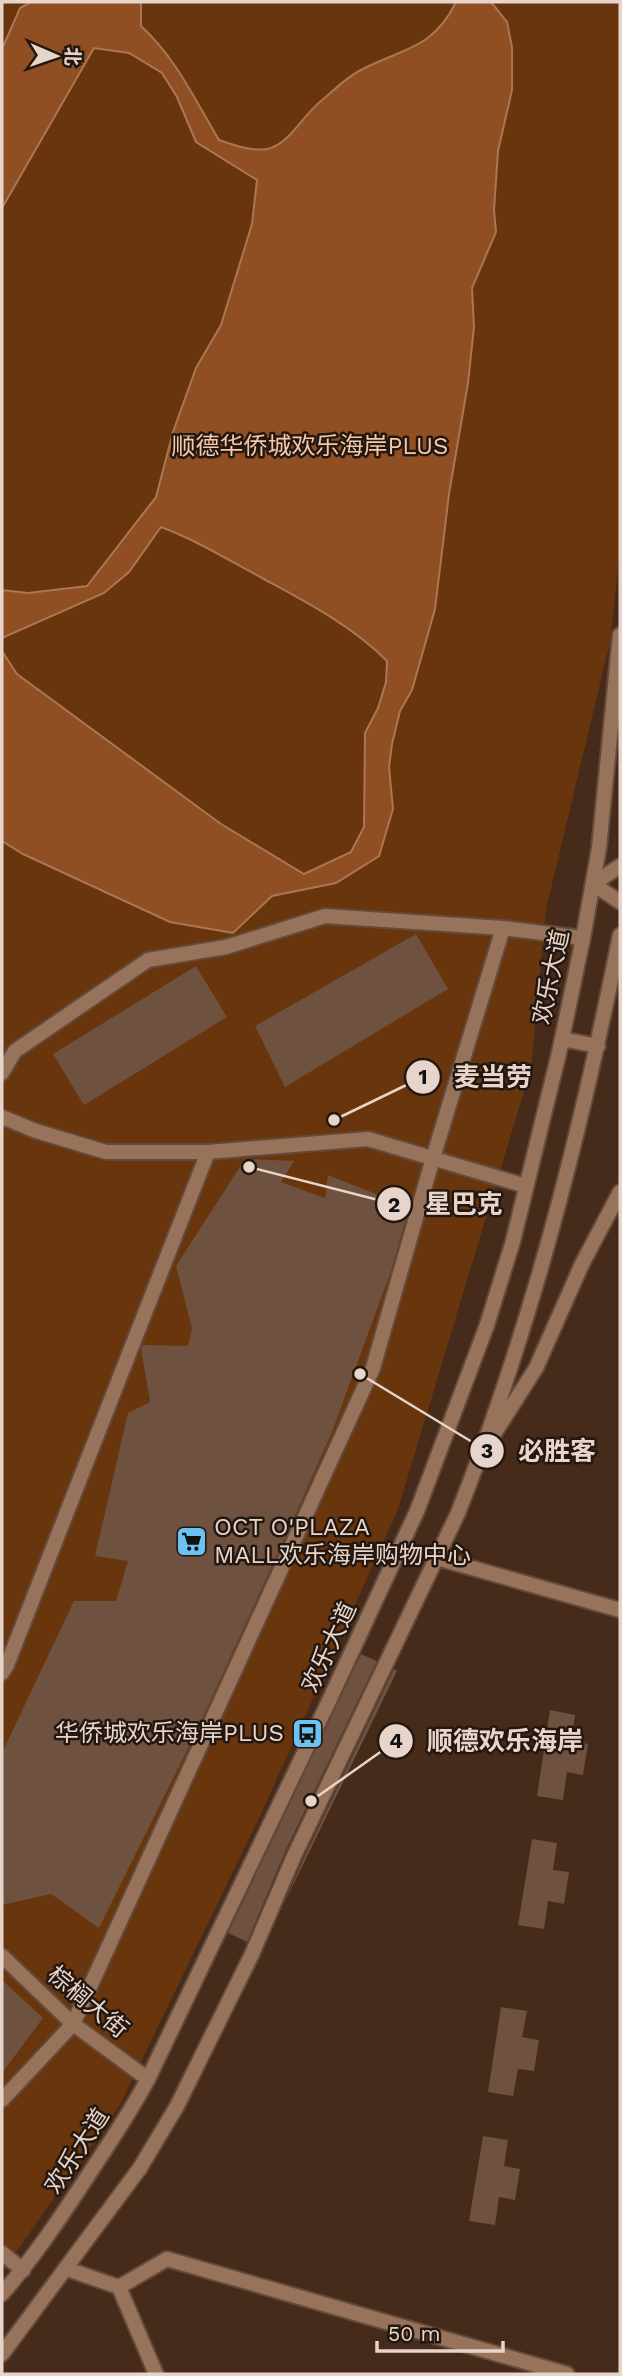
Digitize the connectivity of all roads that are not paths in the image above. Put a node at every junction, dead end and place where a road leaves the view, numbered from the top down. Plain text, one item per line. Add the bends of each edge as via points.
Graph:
1 (620, 635) edge
2 (618, 688) edge
3 (620, 866) edge
4 (593, 884) junction
5 (620, 902) edge
6 (503, 928) junction
7 (620, 935) edge
8 (583, 938) junction
9 (562, 1039) junction
10 (598, 1046) junction
11 (2, 1073) edge
12 (2, 1116) edge
13 (208, 1152) junction
14 (433, 1158) junction
15 (526, 1186) junction
16 (620, 1192) edge
17 (480, 1456) junction
18 (437, 1558) junction
19 (620, 1610) edge
20 (2, 1673) edge
21 (2, 1956) edge
22 (73, 2024) junction
23 (148, 2079) junction
24 (2, 2100) edge
25 (2, 2253) edge
26 (67, 2269) junction
27 (23, 2270) junction
28 (119, 2287) junction
29 (2, 2294) edge
30 (2, 2354) edge
31 (156, 2374) edge
32 (567, 2374) edge

1 - 2 street, 欢乐大道
2 - 4 street, 欢乐大道
3 - 4 street
4 - 5 street
4 - 8 street, 欢乐大道
6 - 8 street
6 - 11 street via 325,916 226,947 148,960 15,1051
6 - 14 street
7 - 10 street
8 - 9 street, 欢乐大道
9 - 10 street
9 - 15 street, 欢乐大道
10 - 17 street via 554,1223
12 - 13 street via 106,1152
13 - 14 street via 368,1139
13 - 20 street
14 - 15 street
14 - 22 street via 373,1368
15 - 23 street, 欢乐大道 via 487,1325 417,1511
16 - 17 street via 536,1368
17 - 18 street
18 - 19 street
18 - 26 street via 294,1856 253,1954 177,2106 140,2168
21 - 22 street, 棕榈大街
22 - 23 street, 棕榈大街
22 - 24 street
23 - 27 street, 欢乐大道
25 - 27 street
26 - 28 street
26 - 30 street
27 - 29 street, 欢乐大道
28 - 31 street
28 - 32 street via 167,2259

